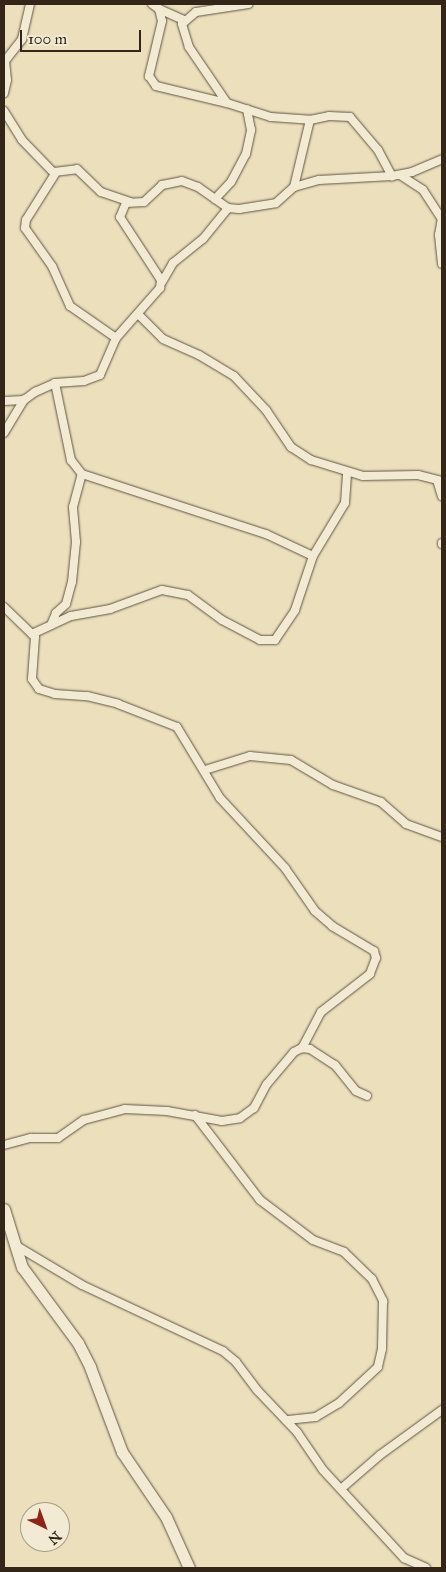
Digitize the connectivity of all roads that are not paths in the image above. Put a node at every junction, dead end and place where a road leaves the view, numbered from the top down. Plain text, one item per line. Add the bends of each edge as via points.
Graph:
1 (30, 4) edge
2 (152, 4) edge
3 (248, 4) edge
4 (159, 9) junction
5 (184, 20) junction
6 (4, 93) edge
7 (227, 103) junction
8 (247, 109) junction
9 (4, 111) edge
10 (310, 120) junction
11 (442, 159) edge
12 (54, 172) junction
13 (396, 176) junction
14 (294, 187) junction
15 (215, 199) junction
16 (130, 202) junction
17 (228, 208) junction
18 (442, 219) edge
19 (442, 264) edge
20 (162, 282) junction
21 (138, 315) junction
22 (116, 338) junction
23 (55, 383) junction
24 (4, 400) edge
25 (24, 400) junction
26 (4, 433) edge
27 (347, 472) junction
28 (82, 474) junction
29 (440, 480) edge
30 (442, 496) edge
31 (313, 556) junction
32 (4, 607) edge
33 (51, 625) junction
34 (32, 634) junction
35 (205, 770) junction
36 (442, 837) edge
37 (302, 1048) junction
38 (367, 1096) dead end
39 (195, 1115) junction
40 (4, 1145) edge
41 (4, 1209) edge
42 (15, 1245) junction
43 (442, 1410) edge
44 (286, 1420) junction
45 (342, 1488) junction
46 (189, 1568) edge
47 (426, 1568) edge

1 - 6 street via 22,39 5,61 7,80
2 - 4 street
3 - 5 street via 196,12
4 - 5 street
4 - 7 street via 162,21 148,76 153,83 160,88
5 - 7 street via 182,29 189,47
7 - 8 street
8 - 10 street via 272,117
8 - 15 street via 251,130 246,154 231,182
9 - 12 street via 22,140
10 - 13 street via 350,117
10 - 14 street
11 - 13 street
12 - 16 street via 78,169 101,192
12 - 22 street via 52,182 26,220 25,228 52,266 70,306
13 - 14 street via 319,180
13 - 18 street via 423,190
14 - 17 street via 276,203
15 - 16 street via 189,183 176,181 158,188 147,201
15 - 17 street
16 - 20 street via 124,205 120,217
17 - 20 street via 203,239 173,263
18 - 19 street via 439,235
20 - 21 street via 158,292
21 - 22 street
21 - 27 street via 163,339 200,355 234,376 298,453
22 - 23 street via 100,376
23 - 25 street
23 - 28 street via 71,460
24 - 25 street
25 - 26 street
27 - 29 street via 374,477 408,475
27 - 31 street via 345,503
28 - 31 street via 266,534
28 - 33 street via 73,507 76,542 72,582 66,604 56,613
29 - 30 street
31 - 33 street via 290,620 271,641 240,631 188,595 176,591 152,592 110,608 80,612
32 - 34 street
33 - 34 street
34 - 35 street via 36,640 32,679 39,690 87,696 166,720 182,732
35 - 36 street via 250,756 291,760 332,785 381,802 406,824
35 - 37 street via 220,798 285,868 315,911 375,954 370,974 320,1012
37 - 38 street via 313,1050 335,1065 356,1091
37 - 39 street via 286,1061 248,1113 222,1121
39 - 40 street via 125,1108 84,1120 58,1138 31,1138
39 - 44 street via 260,1200 313,1240 344,1252 372,1280 383,1300 383,1341 378,1367 339,1403 316,1417
41 - 42 street
42 - 44 street via 82,1285 223,1351
42 - 46 street via 22,1268 78,1343 122,1452 166,1516
43 - 45 street
44 - 45 street via 323,1470
45 - 47 street via 404,1558

